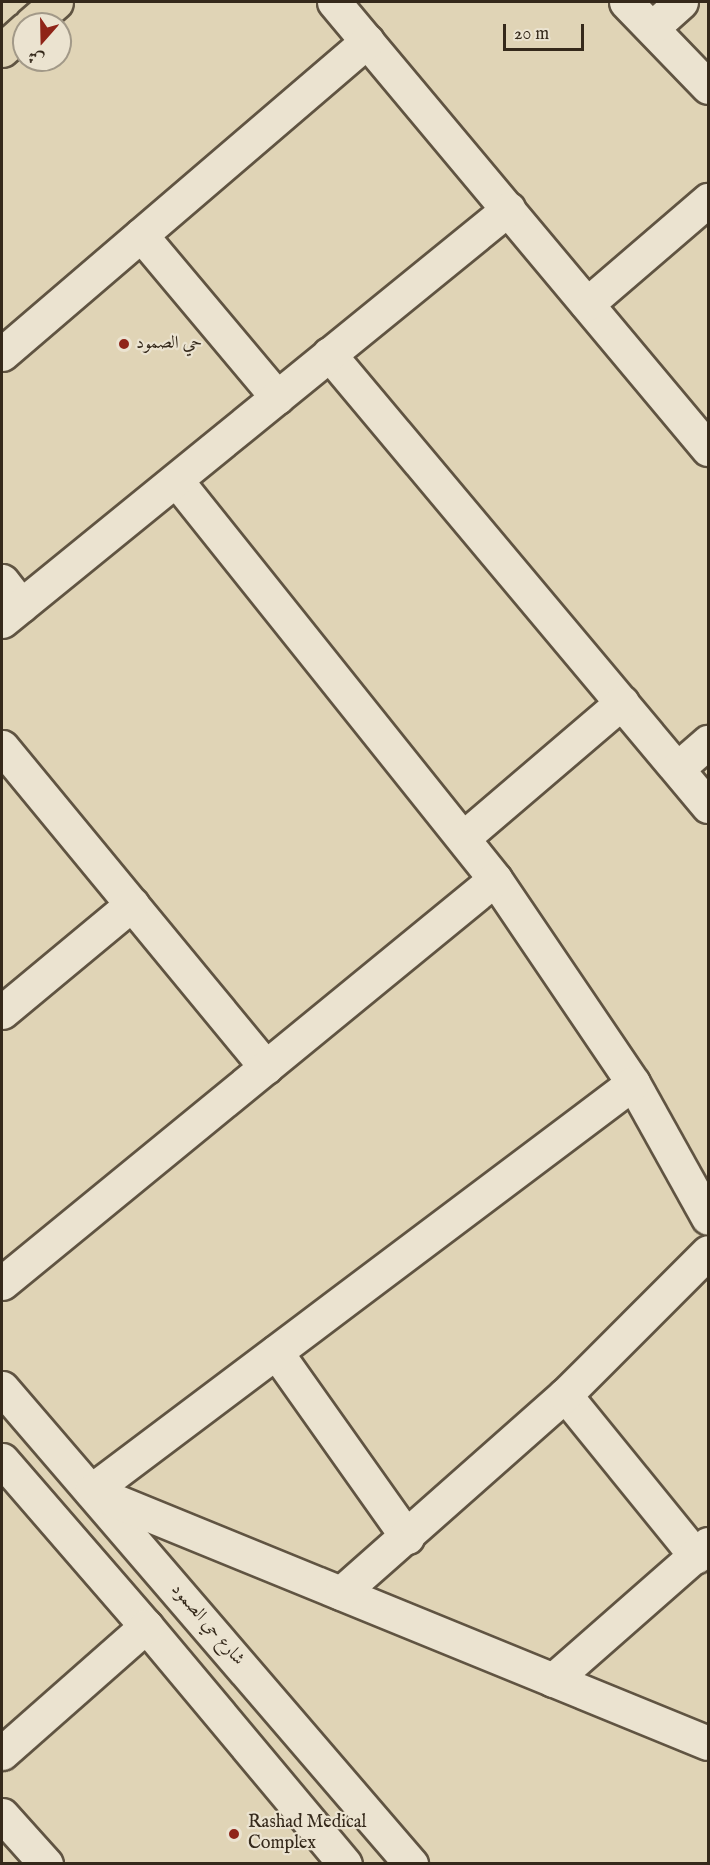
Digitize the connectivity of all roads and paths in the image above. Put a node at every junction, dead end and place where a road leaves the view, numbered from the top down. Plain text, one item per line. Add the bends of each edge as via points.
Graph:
1 (56, 2) edge
2 (334, 2) edge
3 (626, 2) edge
4 (681, 2) edge
5 (45, 12) edge
6 (652, 28) junction
7 (367, 40) junction
8 (708, 87) edge
9 (708, 200) edge
10 (508, 209) junction
11 (141, 235) junction
12 (587, 304) junction
13 (2, 354) edge
14 (329, 354) junction
15 (277, 397) junction
16 (708, 449) edge
17 (176, 480) junction
18 (8, 602) edge
19 (622, 702) junction
20 (708, 742) edge
21 (2, 747) edge
22 (678, 768) junction
23 (708, 806) edge
24 (463, 838) junction
25 (495, 879) junction
26 (132, 904) junction
27 (2, 1012) edge
28 (266, 1066) junction
29 (633, 1083) junction
30 (708, 1218) edge
31 (708, 1252) edge
32 (2, 1283) edge
33 (276, 1352) junction
34 (565, 1395) junction
35 (5, 1397) edge
36 (3, 1465) edge
37 (91, 1491) junction
38 (407, 1537) junction
39 (702, 1550) edge
40 (341, 1593) junction
41 (146, 1626) junction
42 (553, 1680) junction
43 (708, 1743) edge
44 (315, 1749) junction
45 (2, 1753) edge
46 (279, 1785) junction
47 (2, 1815) edge
48 (374, 1819) junction
49 (340, 1858) edge
50 (46, 1863) edge
51 (411, 1863) edge

1 - 5 main road
2 - 7 street
3 - 6 street
4 - 6 street
6 - 8 street
7 - 10 street
7 - 11 street
9 - 12 street
10 - 12 street
10 - 14 street
11 - 13 street
11 - 15 street
12 - 16 street
14 - 15 street
14 - 19 street
15 - 17 street
17 - 18 street
17 - 24 street
19 - 22 street
19 - 24 street
20 - 22 street
21 - 26 street
22 - 23 street
24 - 25 street
25 - 28 street
25 - 29 street
26 - 27 street
26 - 28 street
28 - 32 street
29 - 30 street
29 - 33 street
31 - 34 street
33 - 37 street
33 - 38 street
34 - 38 street
34 - 39 street
35 - 37 street, شارع حي الصمود
36 - 41 street
37 - 40 street
37 - 44 street, شارع حي الصمود
38 - 40 street
39 - 42 street
40 - 42 street
41 - 45 street
41 - 46 street
42 - 43 street
44 - 46 street via 309,1771 290,1784
44 - 48 street, شارع حي الصمود
46 - 49 street
47 - 50 street
48 - 49 street via 352,1823 343,1831
48 - 51 street, شارع حي الصمود

